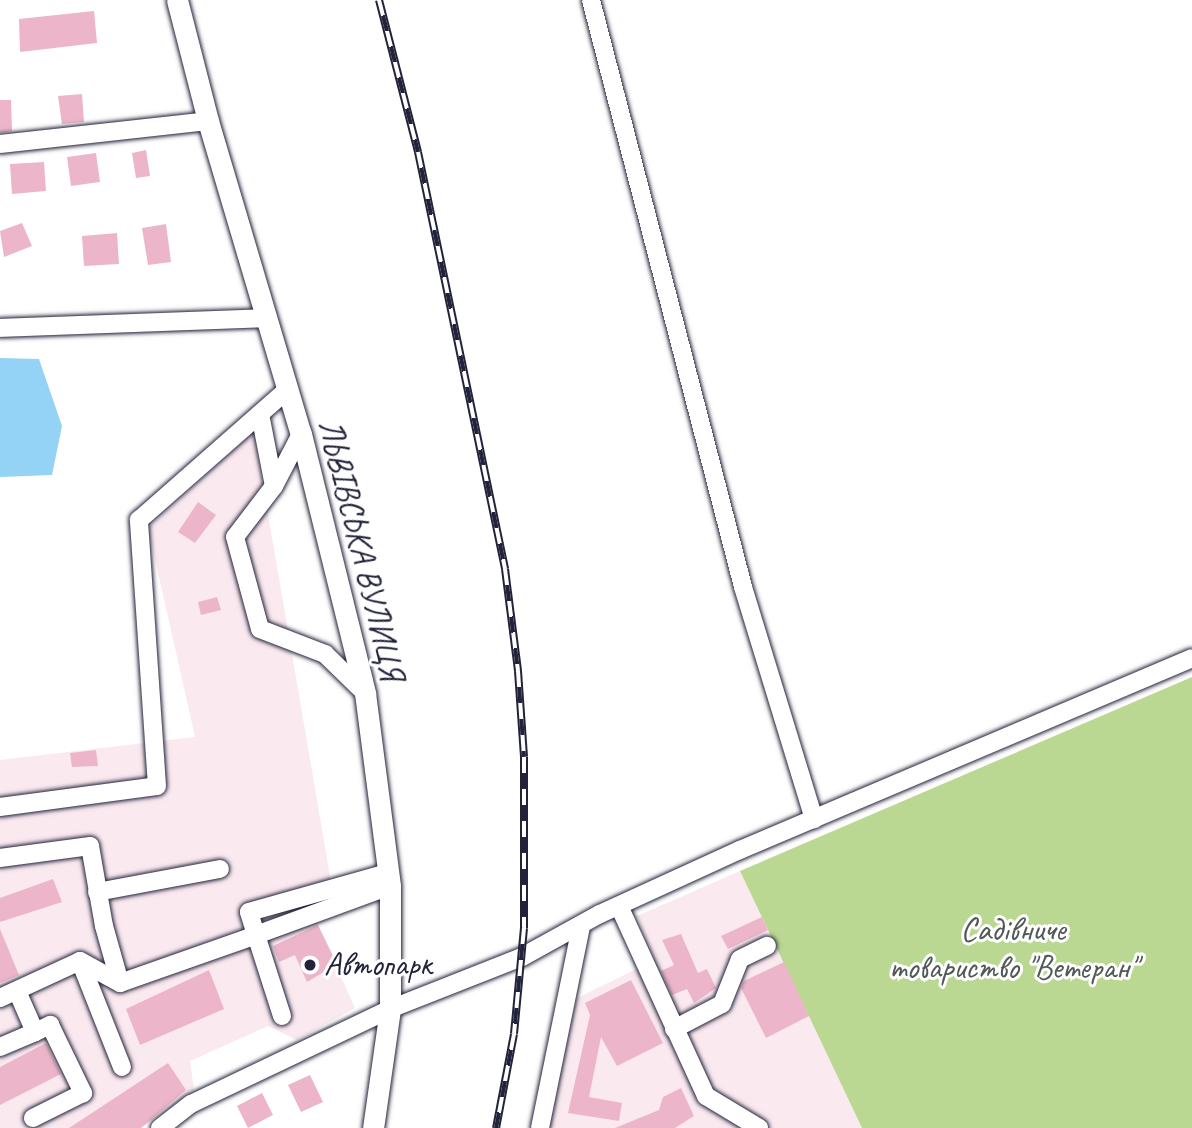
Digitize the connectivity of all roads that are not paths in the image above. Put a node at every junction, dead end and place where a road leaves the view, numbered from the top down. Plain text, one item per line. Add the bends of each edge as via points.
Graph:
1 (177, 0) edge
2 (591, 0) edge
3 (208, 121) junction
4 (0, 144) edge
5 (268, 318) junction
6 (0, 328) edge
7 (288, 389) junction
8 (260, 414) junction
9 (301, 434) junction
10 (274, 486) junction
11 (1192, 657) edge
12 (365, 693) junction
13 (0, 807) edge
14 (814, 819) junction
15 (0, 858) edge
16 (220, 869) dead end
17 (389, 880) junction
18 (97, 892) junction
19 (619, 906) junction
20 (581, 927) junction
21 (256, 935) junction
22 (767, 946) dead end
23 (80, 961) junction
24 (120, 983) junction
25 (8, 994) edge
26 (390, 1009) junction
27 (282, 1016) dead end
28 (674, 1029) junction
29 (34, 1032) junction
30 (0, 1047) edge
31 (122, 1067) dead end
32 (33, 1118) dead end
33 (160, 1128) edge
34 (373, 1128) edge
35 (540, 1128) edge
36 (759, 1128) edge

1 - 3 main road, ЛЬВІВСЬКА ВУЛИЦЯ
2 - 14 street via 743,587
3 - 4 street
3 - 5 main road, ЛЬВІВСЬКА ВУЛИЦЯ
5 - 6 street
5 - 7 main road, ЛЬВІВСЬКА ВУЛИЦЯ
7 - 8 street
7 - 9 main road, ЛЬВІВСЬКА ВУЛИЦЯ
8 - 10 street
8 - 13 street via 139,520 157,786
9 - 10 street
9 - 12 main road, ЛЬВІВСЬКА ВУЛИЦЯ
10 - 12 street via 235,537 260,629 325,654
11 - 14 street
12 - 17 main road, ЛЬВІВСЬКА ВУЛИЦЯ
14 - 19 street
15 - 18 street via 90,846
16 - 18 street
17 - 21 street
17 - 26 main road, ЛЬВІВСЬКА ВУЛИЦЯ
18 - 24 street
19 - 20 street
19 - 28 street
20 - 26 street via 522,957
20 - 35 street
21 - 24 street
21 - 27 street
22 - 28 street via 740,959 722,1004
23 - 24 street
23 - 25 street
23 - 31 street
25 - 29 street
26 - 33 street via 191,1104
26 - 34 main road, ЛЬВІВСЬКА ВУЛИЦЯ
28 - 36 street via 706,1096
29 - 30 street
29 - 32 street via 50,1025 83,1093

